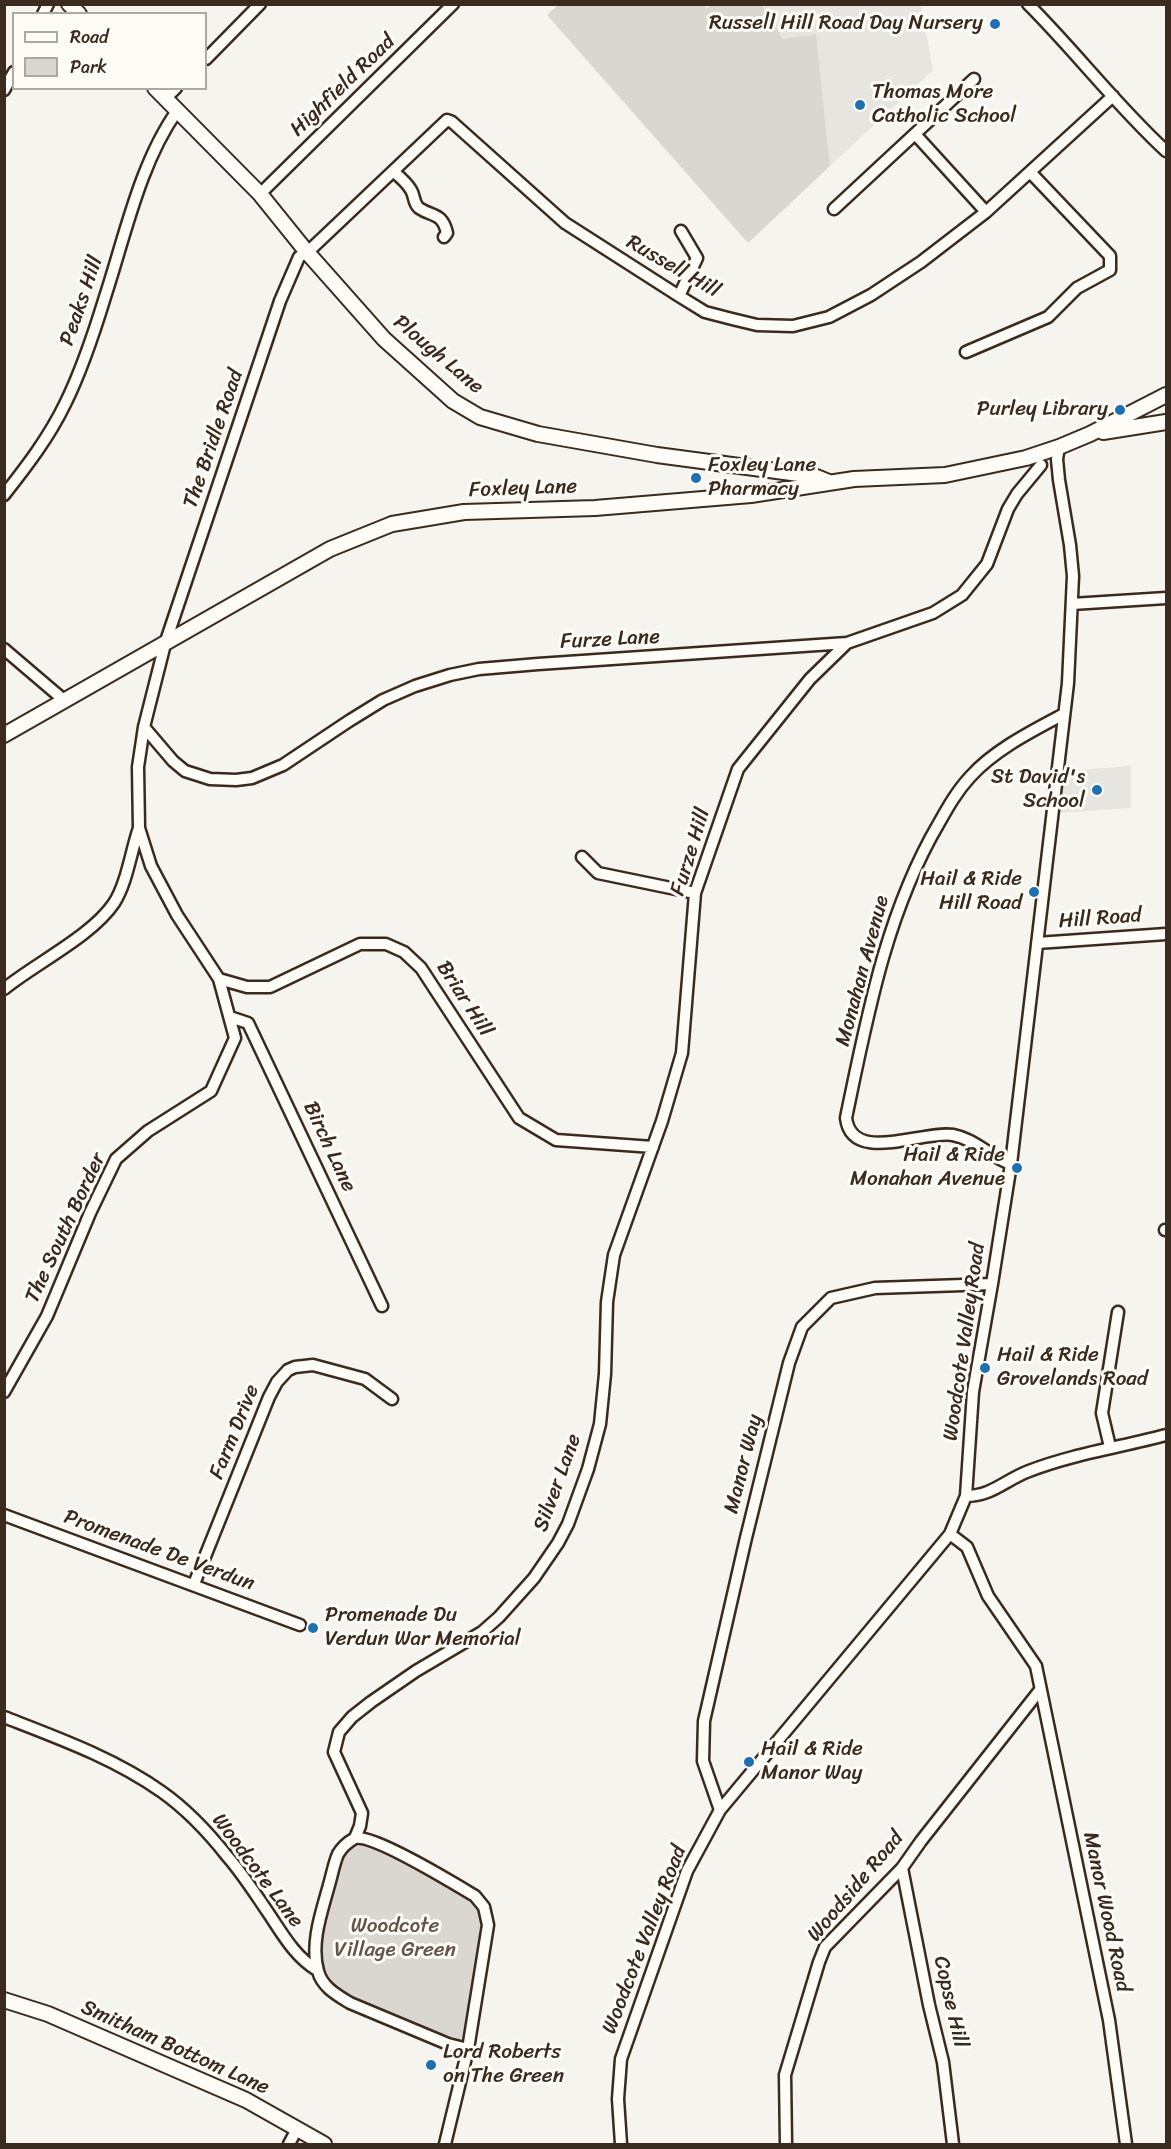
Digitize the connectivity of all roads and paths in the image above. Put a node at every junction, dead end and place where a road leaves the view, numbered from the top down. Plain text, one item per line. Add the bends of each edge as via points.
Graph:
1 (260, 4) edge
2 (453, 4) edge
3 (1028, 4) edge
4 (207, 58) edge
5 (12, 76) edge
6 (974, 79) dead end
7 (4, 90) edge
8 (171, 94) edge
9 (1113, 96) junction
10 (177, 111) junction
11 (915, 134) junction
12 (1167, 151) edge
13 (394, 172) junction
14 (1031, 172) junction
15 (260, 194) junction
16 (834, 209) dead end
17 (986, 212) junction
18 (681, 231) dead end
19 (444, 237) dead end
20 (306, 251) junction
21 (679, 296) junction
22 (966, 352) dead end
23 (1167, 395) edge
24 (1167, 422) edge
25 (1090, 434) junction
26 (1059, 447) junction
27 (1026, 458) junction
28 (1041, 465) junction
29 (1059, 480) junction
30 (829, 482) junction
31 (4, 495) edge
32 (1167, 598) edge
33 (1072, 604) junction
34 (847, 643) junction
35 (165, 644) junction
36 (4, 649) edge
37 (65, 701) junction
38 (1064, 714) junction
39 (144, 727) junction
40 (4, 735) edge
41 (139, 828) junction
42 (582, 857) dead end
43 (695, 893) junction
44 (1167, 934) edge
45 (1037, 943) junction
46 (219, 979) junction
47 (4, 989) edge
48 (230, 1017) junction
49 (653, 1147) junction
50 (1011, 1164) junction
51 (993, 1284) junction
52 (382, 1306) dead end
53 (1118, 1312) dead end
54 (4, 1392) edge
55 (392, 1399) dead end
56 (1167, 1436) edge
57 (1110, 1447) junction
58 (966, 1496) junction
59 (4, 1515) edge
60 (951, 1534) junction
61 (194, 1584) junction
62 (300, 1625) dead end
63 (1040, 1690) junction
64 (4, 1717) edge
65 (720, 1810) junction
66 (355, 1838) junction
67 (902, 1868) junction
68 (317, 1970) junction
69 (4, 2000) edge
70 (468, 2049) junction
71 (297, 2129) junction
72 (289, 2145) edge
73 (324, 2145) edge
74 (445, 2145) edge
75 (621, 2145) edge
76 (786, 2145) edge
77 (953, 2145) edge
78 (1126, 2145) edge

1 - 4 street
2 - 15 street, Highfield Road
3 - 9 street
5 - 7 street
6 - 11 street
8 - 10 main road, Plough Lane
9 - 12 street
9 - 14 street, Russell Hill
10 - 15 main road, Plough Lane
10 - 31 street, Peaks Hill via 148,162 98,320 66,403 30,462
11 - 16 street
11 - 17 street
13 - 19 street via 412,191 420,209 439,217 447,233
13 - 20 street, Russell Hill
13 - 21 street, Russell Hill via 443,122 452,122 566,223
14 - 17 street, Russell Hill
14 - 22 street via 1110,256 1110,270 1077,288 1048,317
15 - 20 main road, Plough Lane
17 - 21 street, Russell Hill via 872,295 829,317 793,326 757,325 705,312
18 - 21 street via 698,258
20 - 30 main road, Plough Lane via 384,339 453,401 480,417 538,434 814,476
20 - 35 street, The Bridle Road via 299,257 280,301
23 - 25 main road
24 - 25 main road
25 - 26 main road, Foxley Lane
26 - 27 main road, Foxley Lane
26 - 29 street, Woodcote Valley Road
27 - 28 street
27 - 30 main road, Foxley Lane via 945,475
28 - 29 street via 1053,471
28 - 34 street, Furze Lane via 1017,494 987,564 962,595 933,613
29 - 33 street, Woodcote Valley Road via 1072,559
30 - 35 main road, Foxley Lane via 751,495 464,512 392,524 330,549
32 - 33 street
33 - 38 street, Woodcote Valley Road
34 - 39 street, Furze Lane via 538,664 450,675 383,700 283,765 236,780 210,779 185,771
34 - 43 street, Furze Hill via 810,679 738,768
35 - 37 main road, Foxley Lane
35 - 39 street, The South Border
36 - 37 street
37 - 40 main road, Foxley Lane
38 - 45 street, Woodcote Valley Road
38 - 50 street, Monahan Avenue via 1005,749 970,777 928,841 891,929 846,1118 853,1136 866,1142 951,1135
39 - 41 street, The South Border via 138,768
41 - 46 street, The South Border via 151,866
41 - 47 street via 114,903 90,927
42 - 43 street via 598,873
43 - 49 street, Furze Hill via 682,1053
44 - 45 street, Hill Road
45 - 50 street, Woodcote Valley Road
46 - 48 street, The South Border
46 - 49 street, Briar Hill via 247,987 270,987 360,944 386,944 404,952 421,968 519,1118 556,1140
48 - 52 street, Birch Lane via 248,1023
48 - 54 street, The South Border via 235,1038 211,1091 148,1131 116,1159 47,1316
49 - 66 street, Silver Lane via 614,1255 607,1302 600,1424 568,1524 534,1578 499,1617 482,1632 371,1702 339,1732 334,1752 362,1813
50 - 51 street, Woodcote Valley Road
51 - 58 street, Woodcote Valley Road via 973,1392
51 - 65 street, Manor Way via 875,1288 831,1298 802,1327 775,1419 704,1721 703,1761
53 - 57 street via 1102,1413
55 - 61 street, Farm Drive via 365,1379 313,1365 295,1367 281,1375
56 - 57 street
57 - 58 street via 1028,1471 980,1496
58 - 60 street, Woodcote Valley Road
59 - 61 street, Promenade De Verdun
60 - 63 street, Manor Wood Road via 967,1547 988,1596 1036,1666
60 - 65 street, Woodcote Valley Road
61 - 62 street, Promenade De Verdun
63 - 67 street, Woodside Road
63 - 78 street, Manor Wood Road via 1109,2020
64 - 68 street, Woodcote Lane via 111,1763 176,1803 227,1856 299,1957
65 - 75 street, Woodcote Valley Road via 687,1871 621,2059
66 - 68 street via 340,1850 331,1878 317,1932
66 - 70 street via 367,1838 403,1857 475,1896 484,1907 487,1936
67 - 76 street, Woodside Road via 825,1947 785,2075
67 - 77 street, Copse Hill via 928,2006 943,2062
68 - 70 street, Woodcote Lane via 327,1987 350,2003
69 - 71 main road, Smitham Bottom Lane via 48,2014 236,2096
70 - 74 street
71 - 72 street
71 - 73 main road, Smitham Bottom Lane

